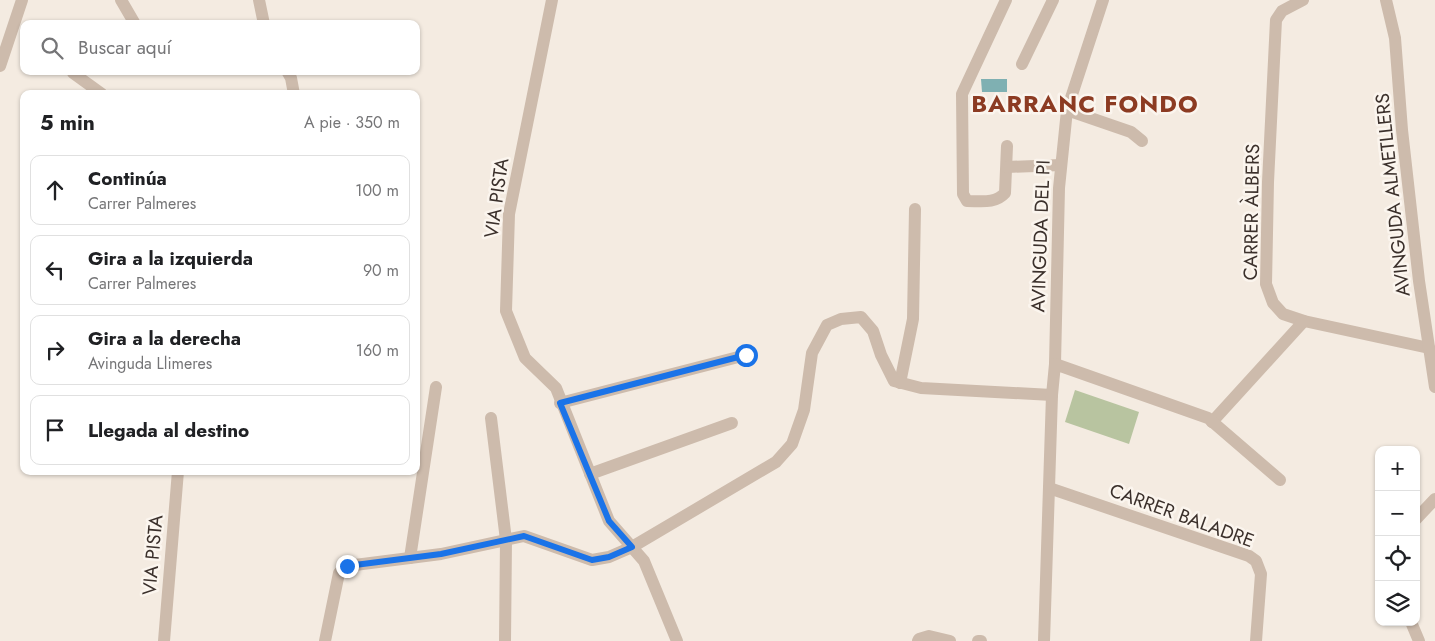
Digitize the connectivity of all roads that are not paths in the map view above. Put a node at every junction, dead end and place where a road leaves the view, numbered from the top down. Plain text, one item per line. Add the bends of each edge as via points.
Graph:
1 (22, 0) edge
2 (122, 0) edge
3 (258, 0) edge
4 (552, 0) edge
5 (1006, 0) edge
6 (1053, 0) edge
7 (1303, 0) edge
8 (1386, 0) edge
9 (1101, 1) edge
10 (133, 20) edge
11 (263, 20) edge
12 (1022, 64) dead end
13 (0, 66) edge
14 (76, 75) edge
15 (289, 75) edge
16 (96, 90) edge
17 (293, 90) edge
18 (1067, 110) junction
19 (1142, 141) dead end
20 (1007, 146) dead end
21 (1062, 165) junction
22 (1007, 167) junction
23 (915, 209) dead end
24 (1304, 321) junction
25 (1429, 348) junction
26 (746, 355) dead end
27 (1054, 364) junction
28 (900, 383) junction
29 (436, 387) dead end
30 (1435, 387) edge
31 (1052, 395) junction
32 (560, 403) junction
33 (491, 418) dead end
34 (1212, 422) junction
35 (732, 424) dead end
36 (590, 474) junction
37 (178, 475) edge
38 (1280, 480) dead end
39 (1048, 488) junction
40 (1435, 500) edge
41 (1420, 515) edge
42 (506, 540) junction
43 (632, 547) junction
44 (410, 558) junction
45 (1413, 626) edge
46 (164, 641) edge
47 (325, 641) edge
48 (505, 641) edge
49 (677, 641) edge
50 (918, 641) edge
51 (950, 641) edge
52 (1044, 641) edge
53 (1256, 641) edge
54 (1419, 641) edge

1 - 13 street
2 - 10 street
3 - 11 street
4 - 32 street, VIA PISTA via 509,214 506,311 525,358 556,388
5 - 22 street via 962,94 963,194 967,201 993,202 1000,199 1005,193
6 - 12 street
7 - 24 street, CARRER ÀLBERS via 1282,11 1276,20 1266,284 1273,303 1283,314
8 - 25 street, AVINGUDA ALMETLLERS via 1395,38 1402,130
9 - 18 street, AVINGUDA DEL PI
14 - 16 street
15 - 17 street
18 - 19 street via 1124,130
18 - 21 street, AVINGUDA DEL PI
20 - 22 street
21 - 22 street
21 - 27 street, AVINGUDA DEL PI
23 - 28 street via 913,318
24 - 25 street, CARRER ÀLBERS
24 - 34 street
25 - 30 street, AVINGUDA ALMETLLERS
26 - 32 street
27 - 31 street, AVINGUDA DEL PI
27 - 34 street
28 - 31 street via 921,388
28 - 43 street via 894,381 873,330 861,317 840,319 827,325 812,354 804,410 792,444 776,462
29 - 44 street
31 - 39 street
32 - 36 street
33 - 42 street
34 - 38 street
35 - 36 street
36 - 43 street via 609,521
37 - 46 street, VIA PISTA
39 - 52 street
39 - 53 street, CARRER BALADRE via 1256,561 1261,574
40 - 41 street
42 - 43 street via 524,536 592,560
42 - 44 street
42 - 48 street
43 - 49 street via 644,561
44 - 47 street via 347,566 339,573
45 - 54 street
50 - 51 street via 929,636

